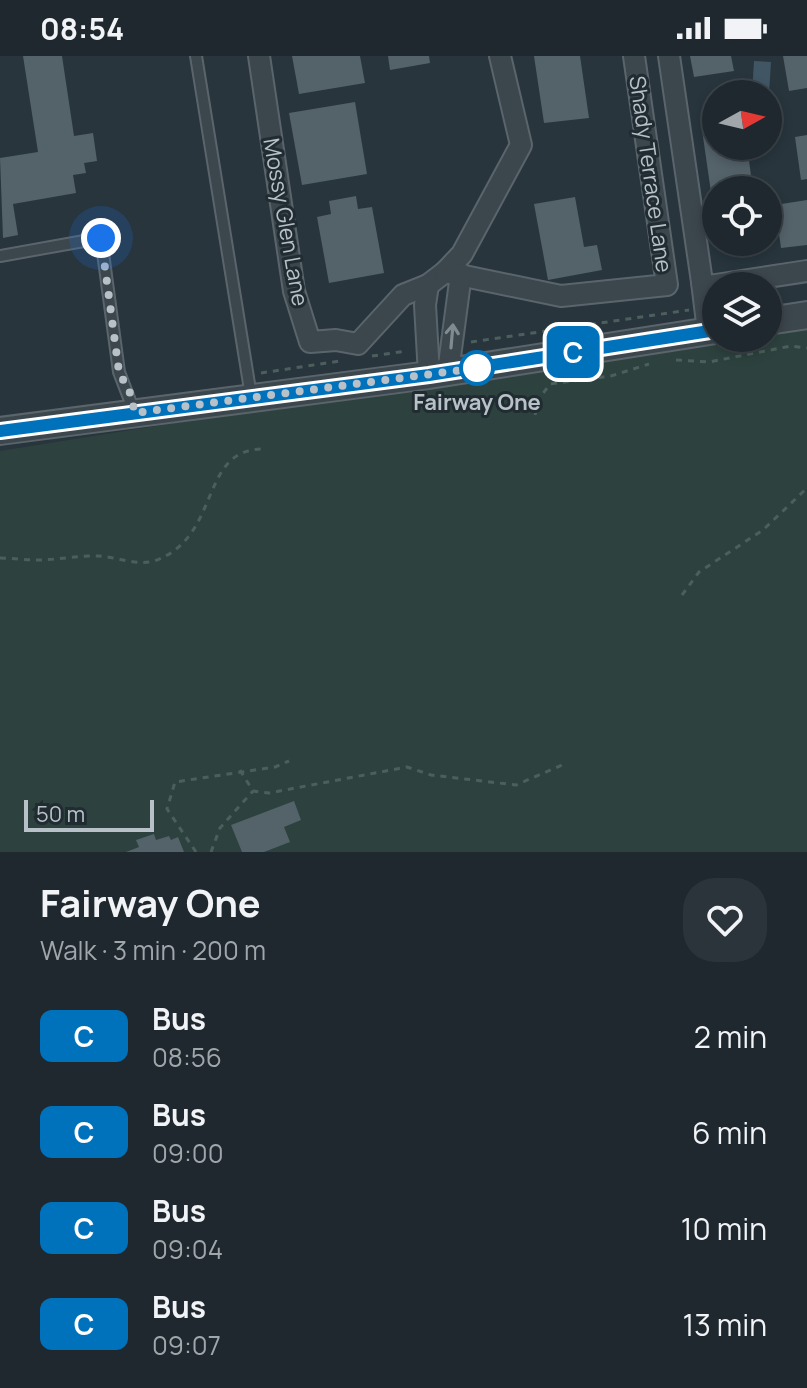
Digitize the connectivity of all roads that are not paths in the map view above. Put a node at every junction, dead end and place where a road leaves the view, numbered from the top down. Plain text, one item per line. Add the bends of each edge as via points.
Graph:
1 (196, 56) edge
2 (259, 56) edge
3 (500, 56) edge
4 (634, 56) edge
5 (669, 56) edge
6 (0, 256) edge
7 (807, 271) edge
8 (459, 274) junction
9 (782, 275) edge
10 (702, 282) edge
11 (428, 285) junction
12 (807, 315) edge
13 (782, 319) edge
14 (702, 325) edge
15 (439, 374) junction
16 (249, 387) junction
17 (135, 413) junction
18 (0, 431) edge

1 - 16 lane
2 - 11 street, Mossy Glen Lane via 294,291 310,342 358,344 403,295
3 - 8 street via 521,145 462,254
4 - 8 street, Shady Terrace Lane via 667,285 561,296
5 - 10 street
6 - 17 lane via 101,238 119,372
7 - 9 street
8 - 11 street, Mossy Glen Lane
15 -> 8 street via 451,345
11 - 15 street via 427,348
12 - 13 street
14 - 15 street
15 - 16 street
16 - 17 street
17 - 18 street

